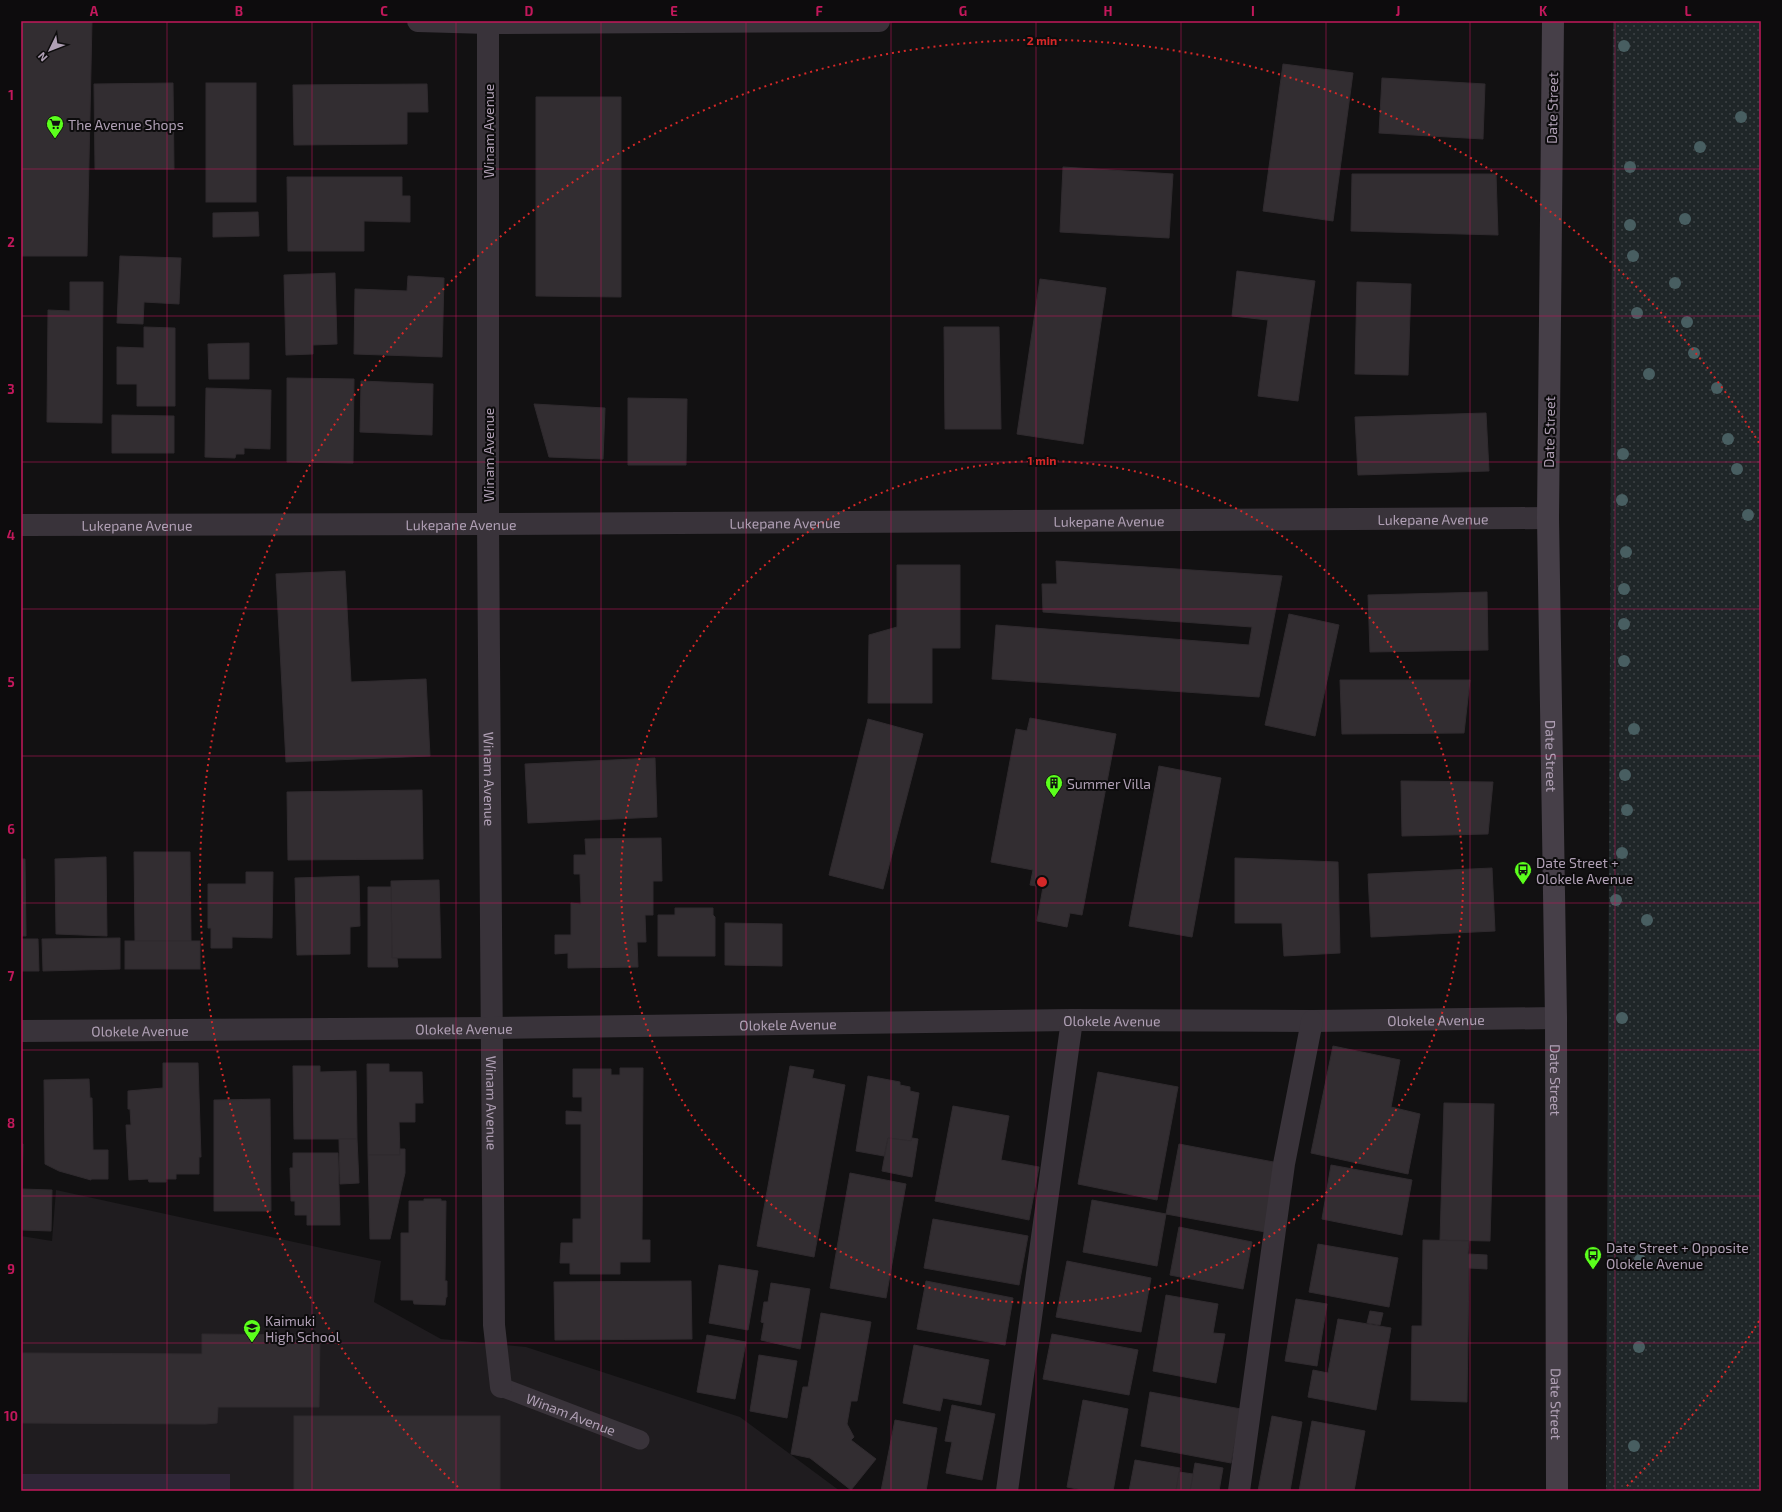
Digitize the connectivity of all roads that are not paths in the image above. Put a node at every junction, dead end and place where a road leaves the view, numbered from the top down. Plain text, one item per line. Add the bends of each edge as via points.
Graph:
1 (418, 21) edge
2 (879, 21) edge
3 (1553, 21) edge
4 (488, 22) edge
5 (1548, 518) junction
6 (488, 524) junction
7 (21, 525) edge
8 (1556, 1018) junction
9 (1072, 1020) junction
10 (1312, 1021) junction
11 (492, 1028) junction
12 (21, 1031) edge
13 (501, 1387) joint
14 (640, 1440) dead end
15 (1007, 1491) edge
16 (1239, 1491) edge
17 (1557, 1491) edge

1 - 4 street
2 - 4 street
3 - 5 street, Date Street
4 - 6 street, Winam Avenue
5 - 6 street, Lukepane Avenue
5 - 8 street, Date Street
6 - 7 street, Lukepane Avenue
6 - 11 street, Winam Avenue
8 - 10 street, Olokele Avenue
8 - 17 street, Date Street
9 - 10 street, Olokele Avenue
9 - 11 street, Olokele Avenue
9 - 15 street
10 - 16 street via 1284,1164
11 - 12 street, Olokele Avenue
11 - 13 street, Winam Avenue via 494,1325
13 - 14 lane, Winam Avenue

